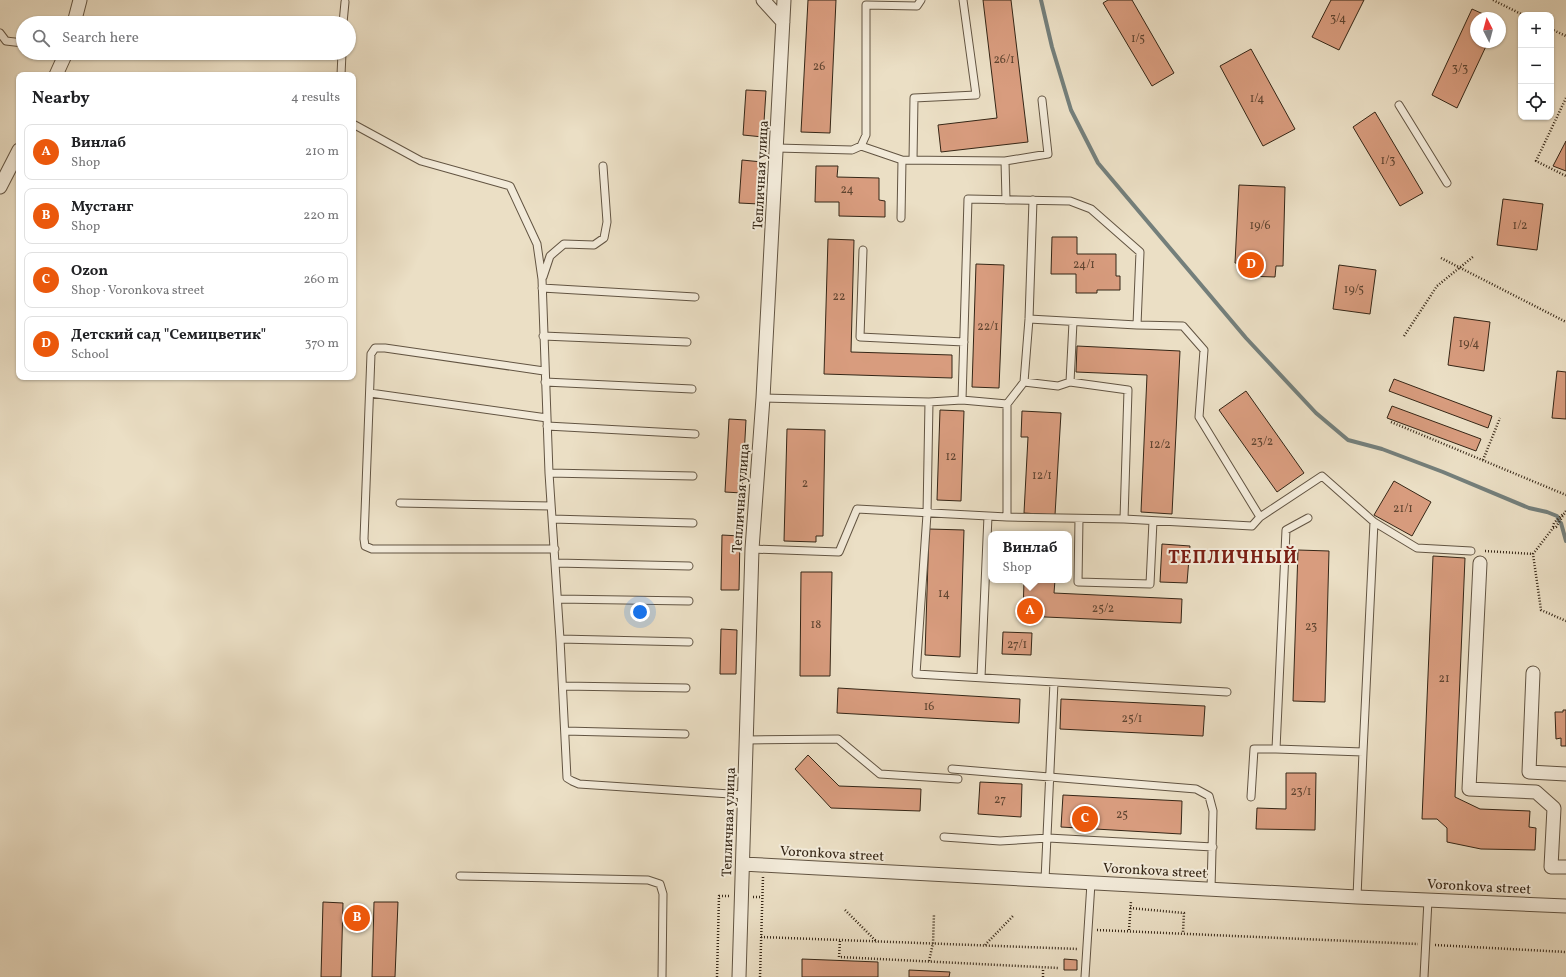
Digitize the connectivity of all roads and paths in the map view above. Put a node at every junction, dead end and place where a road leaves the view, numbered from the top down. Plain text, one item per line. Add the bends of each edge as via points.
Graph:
1 (80, 0) edge
2 (763, 0) edge
3 (784, 0) edge
4 (921, 0) edge
5 (963, 0) edge
6 (1493, 0) edge
7 (344, 2) dead end
8 (1518, 12) edge
9 (76, 16) edge
10 (344, 16) edge
11 (783, 22) junction
12 (1554, 30) edge
13 (0, 33) edge
14 (1566, 36) edge
15 (16, 42) edge
16 (63, 60) edge
17 (342, 60) edge
18 (57, 72) edge
19 (341, 72) edge
20 (1566, 98) edge
21 (1042, 100) dead end
22 (1399, 105) dead end
23 (356, 126) edge
24 (861, 146) junction
25 (778, 148) junction
26 (16, 156) edge
27 (902, 160) junction
28 (913, 160) junction
29 (1005, 161) junction
30 (603, 166) dead end
31 (1566, 176) edge
32 (1448, 183) dead end
33 (0, 187) edge
34 (1006, 200) junction
35 (1033, 200) junction
36 (901, 218) dead end
37 (863, 250) dead end
38 (1474, 256) dead end
39 (1441, 258) dead end
40 (1461, 268) junction
41 (542, 280) junction
42 (542, 288) junction
43 (695, 297) dead end
44 (1029, 319) junction
45 (1073, 322) junction
46 (1566, 322) edge
47 (1138, 325) junction
48 (543, 336) junction
49 (1404, 336) dead end
50 (687, 342) dead end
51 (964, 342) junction
52 (544, 371) junction
53 (545, 382) junction
54 (1024, 382) junction
55 (1070, 382) junction
56 (692, 389) dead end
57 (370, 393) junction
58 (763, 398) junction
59 (962, 400) junction
60 (929, 402) junction
61 (1007, 404) junction
62 (547, 418) junction
63 (1500, 418) dead end
64 (1391, 422) dead end
65 (547, 426) junction
66 (695, 434) dead end
67 (1483, 460) junction
68 (549, 472) junction
69 (693, 476) dead end
70 (1566, 495) edge
71 (400, 502) dead end
72 (551, 506) junction
73 (1565, 512) edge
74 (927, 514) junction
75 (988, 516) junction
76 (1007, 517) junction
77 (1260, 517) junction
78 (1308, 518) dead end
79 (552, 519) junction
80 (1079, 519) junction
81 (1124, 519) junction
82 (1153, 521) junction
83 (1374, 522) junction
84 (693, 523) dead end
85 (1553, 528) junction
86 (555, 549) junction
87 (752, 549) junction
88 (1471, 551) joint
89 (1533, 554) junction
90 (556, 563) junction
91 (1480, 563) dead end
92 (689, 566) dead end
93 (558, 599) junction
94 (690, 601) dead end
95 (1566, 621) edge
96 (560, 639) junction
97 (689, 642) dead end
98 (1533, 673) dead end
99 (981, 677) junction
100 (1054, 682) junction
101 (563, 686) junction
102 (686, 688) dead end
103 (1227, 692) dead end
104 (565, 731) junction
105 (684, 734) dead end
106 (747, 740) junction
107 (1276, 749) junction
108 (1363, 752) junction
109 (952, 769) dead end
110 (1566, 774) edge
111 (1050, 776) junction
112 (958, 779) dead end
113 (745, 795) junction
114 (1251, 798) dead end
115 (944, 837) dead end
116 (1048, 838) junction
117 (1213, 847) junction
118 (743, 864) junction
119 (763, 865) junction
120 (1566, 867) edge
121 (460, 876) dead end
122 (1045, 880) junction
123 (1091, 883) junction
124 (1211, 889) junction
125 (742, 896) junction
126 (762, 897) junction
127 (1357, 897) junction
128 (1428, 900) junction
129 (1131, 901) dead end
130 (1566, 906) edge
131 (1130, 908) junction
132 (845, 910) dead end
133 (934, 914) dead end
134 (1013, 916) dead end
135 (1088, 929) junction
136 (1129, 930) junction
137 (1183, 932) junction
138 (761, 938) junction
139 (840, 941) junction
140 (878, 942) junction
141 (933, 944) junction
142 (1426, 944) junction
143 (984, 946) junction
144 (1087, 949) junction
145 (1566, 952) edge
146 (929, 961) junction
147 (1043, 968) junction
148 (1060, 968) dead end
149 (662, 977) edge
150 (717, 977) edge
151 (739, 977) edge
152 (760, 977) edge
153 (1043, 977) edge
154 (1085, 977) edge
155 (1424, 977) edge

1 - 9 street
2 - 11 street
3 - 11 street, Тепличная улица
4 - 24 lane via 917,6 866,5 866,135
5 - 28 lane via 976,96 914,98
6 - 8 path
7 - 10 lane
11 - 25 street, Тепличная улица
12 - 14 path
13 - 15 lane via 6,41
16 - 18 street
17 - 19 lane
20 - 31 path via 1536,162
21 - 29 lane via 1048,154
22 - 32 lane
23 - 41 lane via 420,160 510,186 537,244
24 - 25 lane via 852,150
24 - 27 lane
25 - 58 street, Тепличная улица
26 - 33 street
27 - 28 lane
27 - 36 lane
28 - 29 lane
29 - 34 lane
30 - 41 lane via 606,222 604,238 594,245 564,244 550,256
34 - 35 lane
34 - 51 lane via 968,199
35 - 44 lane
35 - 47 lane via 1070,201 1090,209 1140,252
37 - 51 lane via 860,337
38 - 40 path
39 - 40 path
40 - 46 path
40 - 49 path via 1437,286
41 - 42 lane
42 - 43 lane
42 - 48 lane
44 - 45 lane
44 - 54 lane
45 - 47 lane
45 - 55 lane
47 - 77 lane via 1183,326 1204,350 1199,417
48 - 50 lane
48 - 52 lane
51 - 59 lane
52 - 53 lane
52 - 57 lane via 375,348 371,354
53 - 56 lane
53 - 62 lane
54 - 55 lane via 1058,386
54 - 61 lane
55 - 81 lane via 1128,390
57 - 62 lane
57 - 86 lane via 365,546 372,549
58 - 60 lane
58 - 87 street, Тепличная улица
59 - 60 lane
59 - 61 lane
60 - 74 lane
61 - 76 lane
62 - 65 lane
63 - 67 path
64 - 67 path
65 - 66 lane
65 - 68 lane
67 - 70 path
68 - 69 lane
68 - 72 lane
71 - 72 lane
72 - 79 lane
73 - 85 path
73 - 85 path via 1560,515
74 - 75 lane
74 - 87 lane via 857,509 839,552
74 - 99 lane via 916,674
75 - 76 lane
75 - 99 lane
76 - 80 lane
77 - 82 lane via 1252,526
77 - 83 lane via 1322,476
78 - 107 lane via 1286,530
79 - 84 lane
79 - 86 lane
80 - 81 lane
80 - 82 lane via 1078,582 1150,584
81 - 82 lane
83 - 88 lane via 1416,548
83 - 108 lane
85 - 89 path
86 - 90 lane
87 - 106 street, Тепличная улица
88 - 89 path
89 - 95 path via 1541,610
90 - 92 lane
90 - 93 lane
91 - 120 street via 1469,789 1536,792 1554,808 1552,867
93 - 94 lane
93 - 96 lane
96 - 97 lane
96 - 101 lane
98 - 110 street via 1529,772
99 - 100 lane
100 - 103 lane
100 - 111 lane
101 - 102 lane
101 - 104 lane
104 - 105 lane
104 - 113 lane via 567,778 572,782
106 - 112 lane via 838,739 880,774
106 - 113 street, Тепличная улица
107 - 108 lane
107 - 114 lane via 1254,749
108 - 127 lane
109 - 111 lane
111 - 116 lane
111 - 117 lane via 1058,779 1196,789 1209,796 1213,811
113 - 118 street, Тепличная улица
115 - 116 lane via 1000,841
116 - 117 lane
116 - 122 lane
117 - 124 lane
118 - 119 street, Voronkova street
118 - 125 street, Тепличная улица
119 - 122 street, Voronkova street
119 - 126 path
121 - 149 lane via 648,880 660,884 663,894
122 - 123 street, Voronkova street
123 - 124 street, Voronkova street
123 - 135 lane
124 - 127 street, Voronkova street
125 - 126 path
125 - 150 path via 719,896
125 - 151 street, Тепличная улица
126 - 138 path
127 - 128 street, Voronkova street
128 - 130 street, Voronkova street
128 - 142 lane
129 - 131 path
131 - 136 path
131 - 137 path via 1184,913
132 - 140 path
133 - 141 path
134 - 143 path
135 - 136 path
135 - 144 lane
136 - 137 path
137 - 142 path
138 - 139 path
138 - 152 path
139 - 140 path
139 - 146 path via 840,957
140 - 141 path
141 - 143 path
141 - 146 path
142 - 145 path
142 - 155 lane
143 - 144 path
144 - 154 lane
146 - 147 path
147 - 148 path
147 - 153 path

